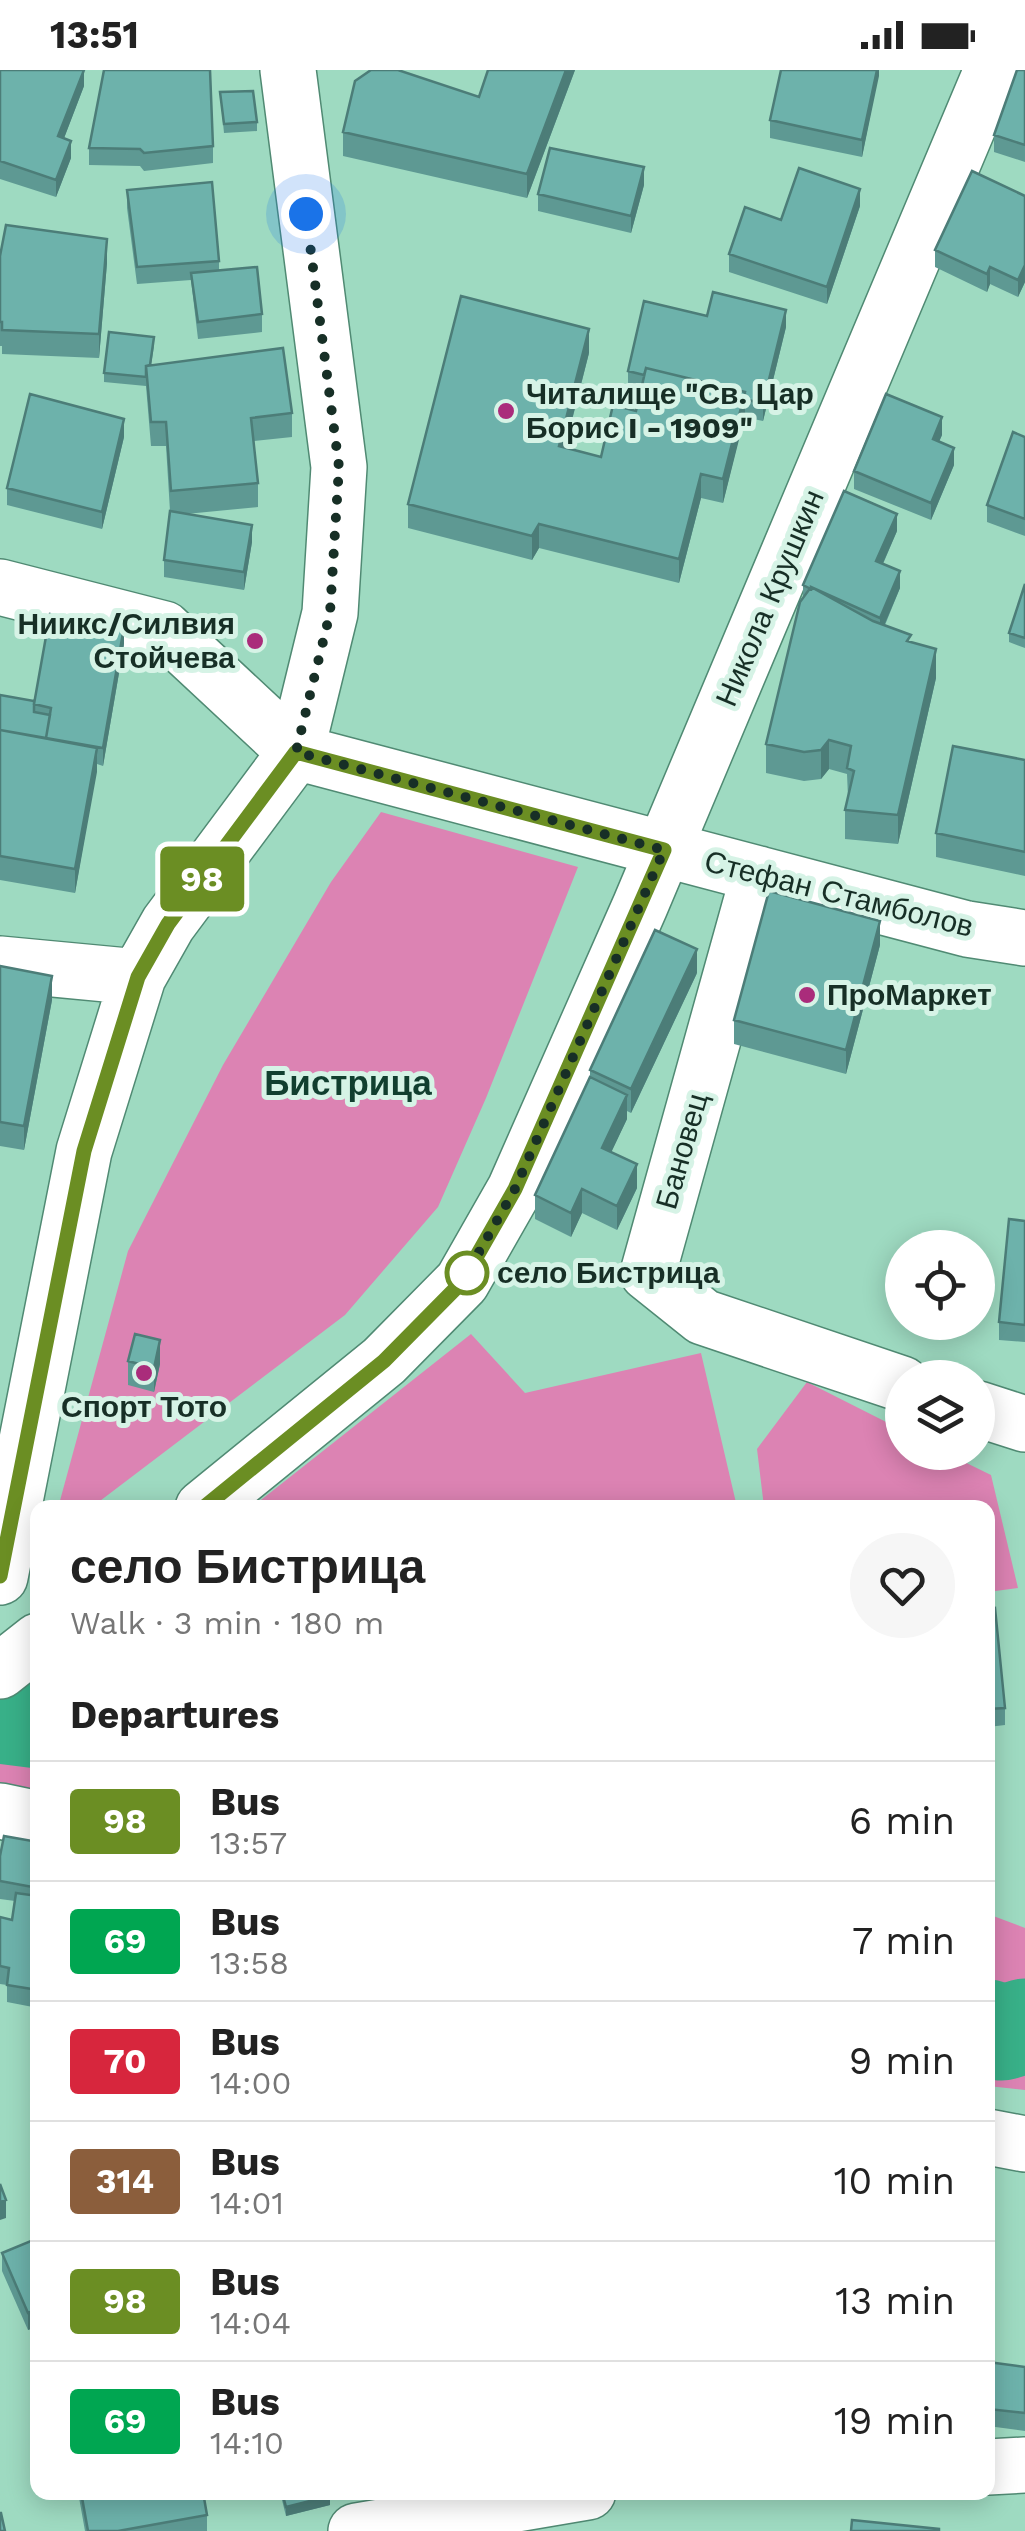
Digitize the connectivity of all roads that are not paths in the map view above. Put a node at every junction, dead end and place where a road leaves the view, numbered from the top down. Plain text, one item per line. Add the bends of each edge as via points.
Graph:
1 (288, 70) edge
2 (992, 70) edge
3 (0, 587) edge
4 (296, 752) junction
5 (664, 850) junction
6 (758, 874) junction
7 (1025, 938) edge
8 (0, 964) edge
9 (138, 977) junction
10 (885, 1378) edge
11 (995, 1415) edge
12 (1025, 1424) edge
13 (212, 1500) edge
14 (0, 1576) edge
15 (30, 1647) edge
16 (0, 1671) edge
17 (0, 1811) edge
18 (30, 1817) edge
19 (995, 2139) edge
20 (1025, 2144) edge
21 (1025, 2465) edge
22 (995, 2467) edge
23 (517, 2500) edge
24 (357, 2518) edge

1 - 4 street via 339,467 330,613
2 - 5 street, Никола Крушкин
3 - 4 street, Стефан Стамболов via 164,629
4 - 5 street, Стефан Стамболов
4 - 9 street via 168,924
5 - 6 street, Стефан Стамболов
5 - 13 street, Никола Крушкин via 515,1189 462,1282 384,1361
6 - 7 street, Стефан Стамболов
6 - 10 street, Бановец via 648,1273 703,1317
8 - 9 street
9 - 14 street via 84,1151
11 - 12 street
15 - 16 street
17 - 18 street
19 - 20 street
21 - 22 street
23 - 24 street

